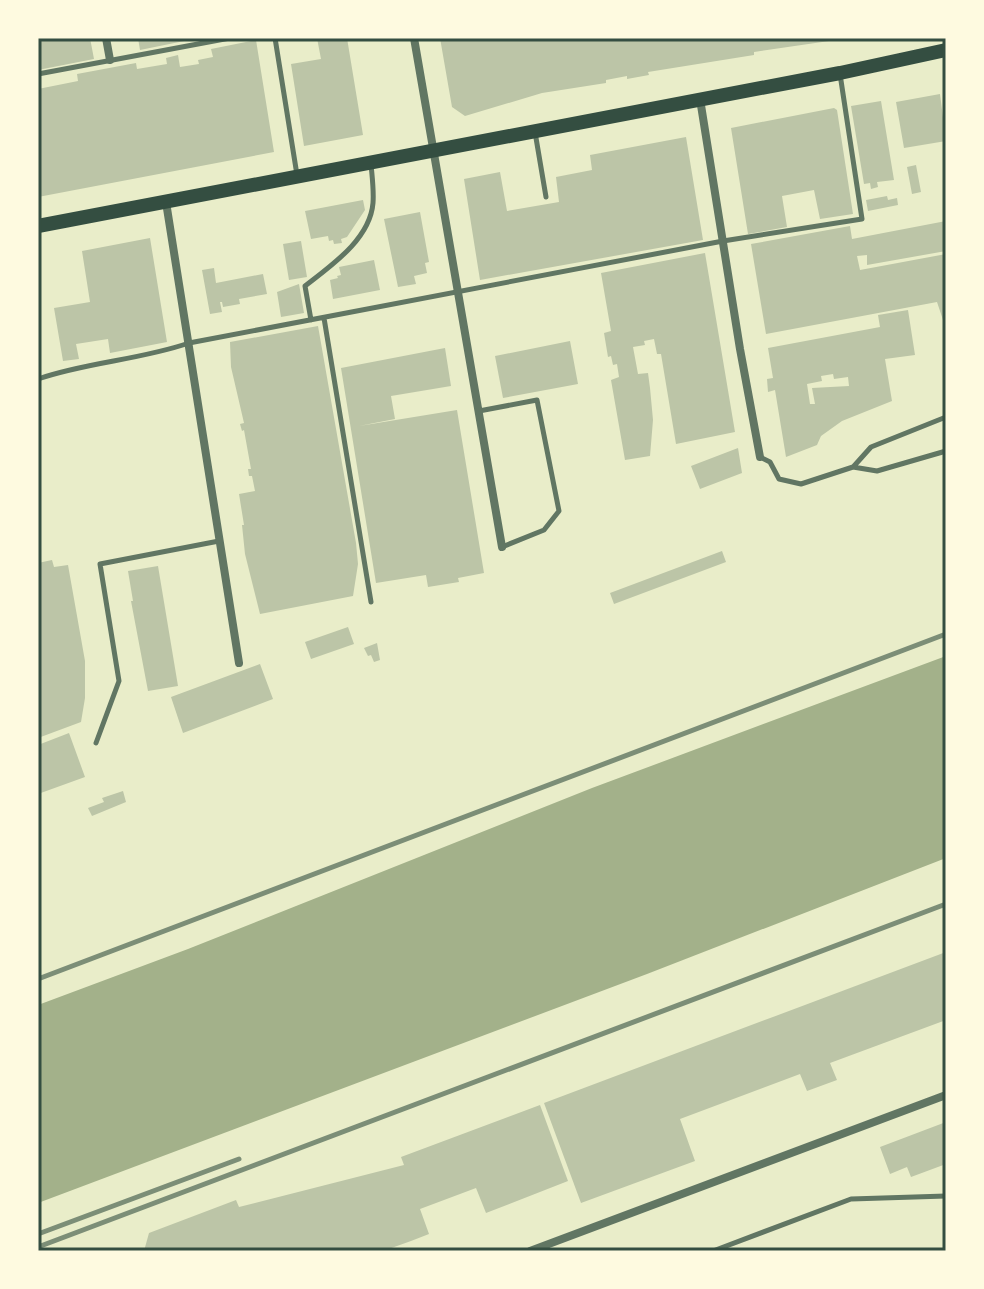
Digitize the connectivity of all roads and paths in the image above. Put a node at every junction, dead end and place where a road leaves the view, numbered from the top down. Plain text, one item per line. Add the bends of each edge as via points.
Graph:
1 (106, 38) edge
2 (230, 38) edge
3 (275, 38) edge
4 (414, 38) edge
5 (946, 53) edge
6 (110, 60) junction
7 (840, 73) junction
8 (38, 74) edge
9 (700, 99) junction
10 (535, 131) junction
11 (433, 150) junction
12 (371, 163) junction
13 (298, 177) junction
14 (546, 197) dead end
15 (166, 202) junction
16 (38, 226) edge
17 (723, 241) junction
18 (457, 293) junction
19 (324, 318) junction
20 (311, 320) junction
21 (189, 343) junction
22 (38, 379) edge
23 (478, 412) junction
24 (946, 417) edge
25 (946, 451) edge
26 (760, 457) joint
27 (853, 467) junction
28 (219, 541) junction
29 (502, 547) joint
30 (371, 602) dead end
31 (239, 663) dead end
32 (96, 743) dead end
33 (946, 1095) edge
34 (946, 1196) edge
35 (530, 1251) edge
36 (713, 1251) edge

1 - 6 street
2 - 6 lane
3 - 13 lane
4 - 11 street
5 - 7 main road
6 - 8 lane
7 - 9 main road
7 - 17 lane via 862,219
9 - 10 main road
9 - 17 street
10 - 11 main road
10 - 14 lane
11 - 12 main road
11 - 18 street
12 - 13 main road
12 - 20 lane via 373,205 365,228 305,286
13 - 15 main road
15 - 16 main road
15 - 21 street
17 - 18 lane
17 - 26 street
18 - 19 lane
18 - 23 street
19 - 20 lane
19 - 30 lane
20 - 21 lane
21 - 22 lane
21 - 28 street
23 - 29 street
23 - 29 lane via 537,400 559,511 544,530
24 - 27 lane via 871,447
25 - 27 lane via 877,471
26 - 27 lane via 770,462 779,479 801,484
28 - 31 street
28 - 32 lane via 100,564 119,681
33 - 35 street
34 - 36 lane via 851,1199

